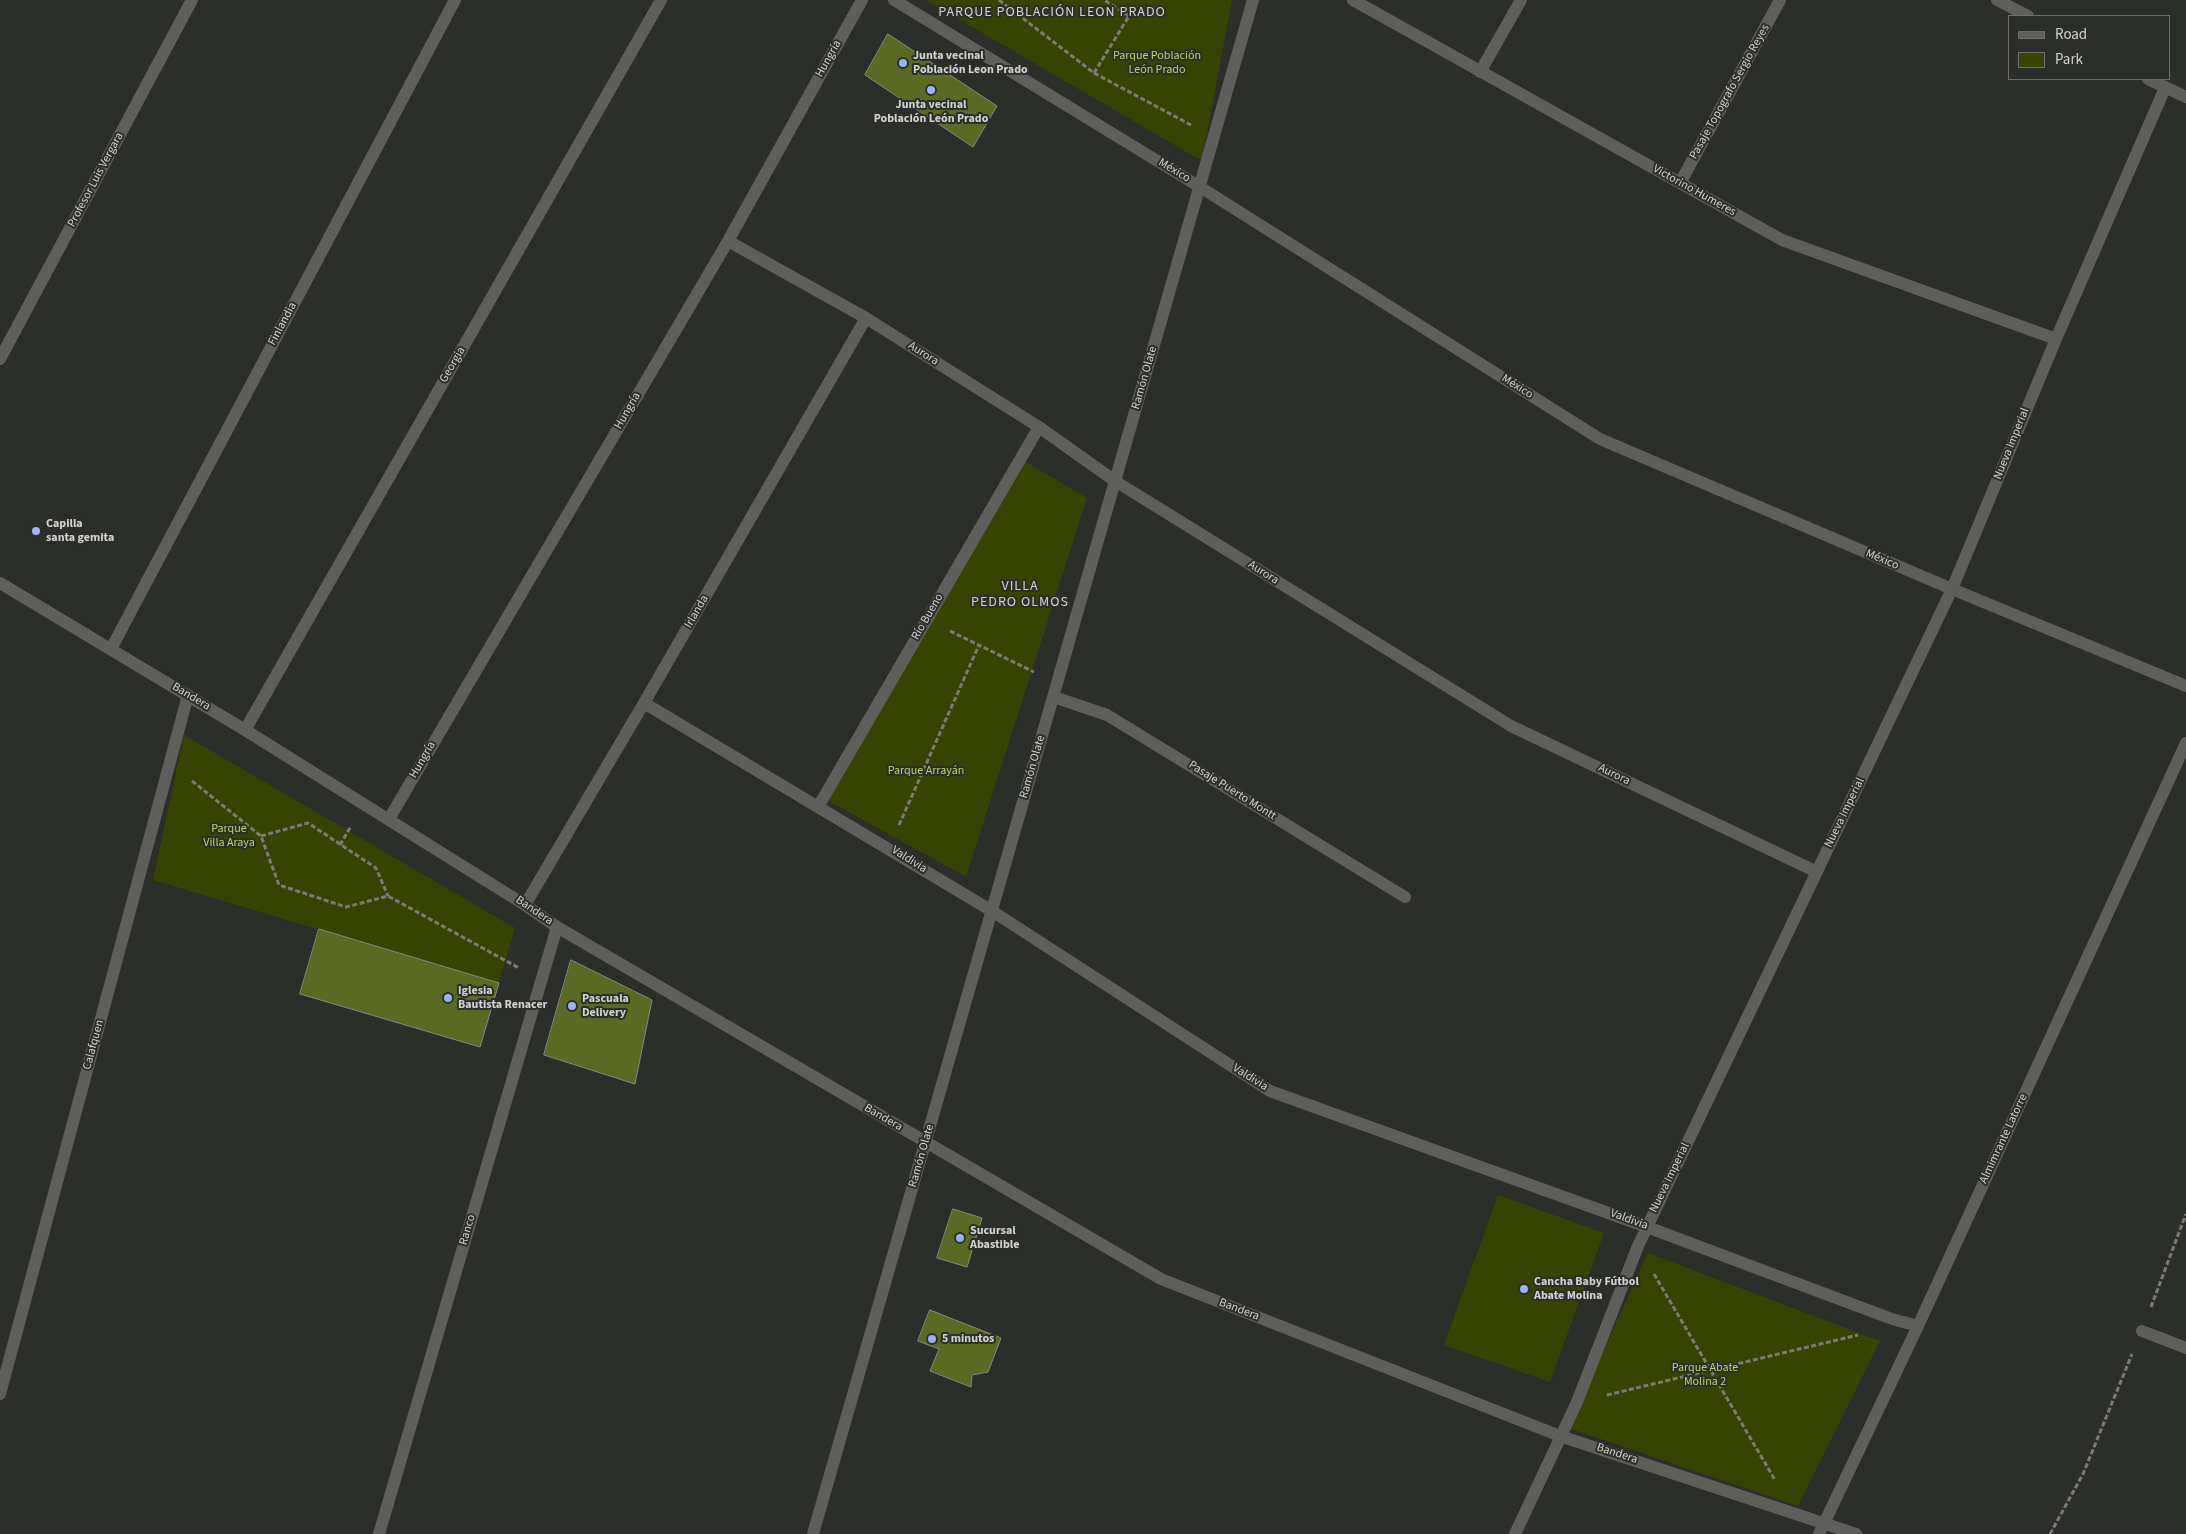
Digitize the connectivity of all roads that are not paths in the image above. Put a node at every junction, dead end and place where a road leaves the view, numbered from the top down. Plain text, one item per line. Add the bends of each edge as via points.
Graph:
1 (192, 0) edge
2 (455, 0) edge
3 (661, 0) edge
4 (862, 0) edge
5 (894, 0) edge
6 (1253, 0) edge
7 (1352, 0) edge
8 (1521, 0) edge
9 (1780, 0) edge
10 (1997, 0) edge
11 (2026, 15) edge
12 (1480, 72) junction
13 (2150, 80) edge
14 (2165, 88) junction
15 (2186, 97) edge
16 (1680, 183) junction
17 (1200, 187) junction
18 (728, 241) junction
19 (866, 318) junction
20 (2056, 338) junction
21 (0, 359) edge
22 (1039, 427) junction
23 (1115, 481) junction
24 (0, 583) edge
25 (1952, 590) junction
26 (111, 649) junction
27 (2186, 686) edge
28 (188, 695) junction
29 (1054, 696) junction
30 (644, 703) junction
31 (245, 730) junction
32 (2186, 743) edge
33 (818, 807) junction
34 (389, 819) junction
35 (1817, 872) junction
36 (1405, 897) dead end
37 (525, 904) junction
38 (992, 911) junction
39 (557, 927) junction
40 (926, 1143) junction
41 (1647, 1227) junction
42 (1918, 1326) junction
43 (2142, 1331) road end
44 (2186, 1348) edge
45 (1, 1387) edge
46 (1560, 1436) junction
47 (1825, 1522) junction
48 (378, 1534) edge
49 (814, 1534) edge
50 (1515, 1534) edge
51 (1819, 1534) edge
52 (1856, 1534) edge

1 - 21 street, Profesor Luis Vergara
2 - 26 street, Finlandia
3 - 31 street, Georgia
4 - 18 street, Hungría
5 - 17 street, México
6 - 17 street, Ramón Olate
7 - 12 street, Victorino Humeres
8 - 12 street
9 - 16 street, Pasaje Topografo Sergio Reyes
10 - 11 street
12 - 16 street, Victorino Humeres
13 - 14 street
14 - 15 street
14 - 20 street, Nueva Imperial
16 - 20 street, Victorino Humeres via 1782,240
17 - 23 street, Ramón Olate
17 - 25 street, México via 1600,439
18 - 19 street, Aurora
18 - 34 street, Hungría
19 - 22 street, Aurora
19 - 30 street, Irlanda
20 - 25 street, Nueva Imperial
22 - 23 street, Aurora
22 - 33 street, Río Bueno
23 - 29 street, Ramón Olate
23 - 35 street, Aurora via 1511,726
24 - 26 street, Bandera
25 - 27 street, México
25 - 35 street, Nueva Imperial
26 - 28 street, Bandera
28 - 31 street, Bandera
28 - 45 street, Calafquen
29 - 36 street, Pasaje Puerto Montt via 1107,715
29 - 38 street, Ramón Olate
30 - 33 street, Valdivia
30 - 37 street, Irlanda
31 - 34 street, Bandera
32 - 42 street, Almimrante Latorre
33 - 38 street, Valdivia
34 - 37 street, Bandera
35 - 41 street, Nueva Imperial
37 - 39 street, Bandera
38 - 40 street, Ramón Olate
38 - 41 street, Valdivia via 1270,1091
39 - 40 street, Bandera
39 - 48 street, Ranco
40 - 46 street, Bandera via 1161,1280
40 - 49 street, Ramón Olate
41 - 42 street, Valdivia
41 - 46 street, Nueva Imperial via 1577,1402
42 - 47 street, Almimrante Latorre
43 - 44 street
46 - 47 street, Bandera
46 - 50 street, Nueva Imperial
47 - 51 street, Almimrante Latorre
47 - 52 street, Bandera

